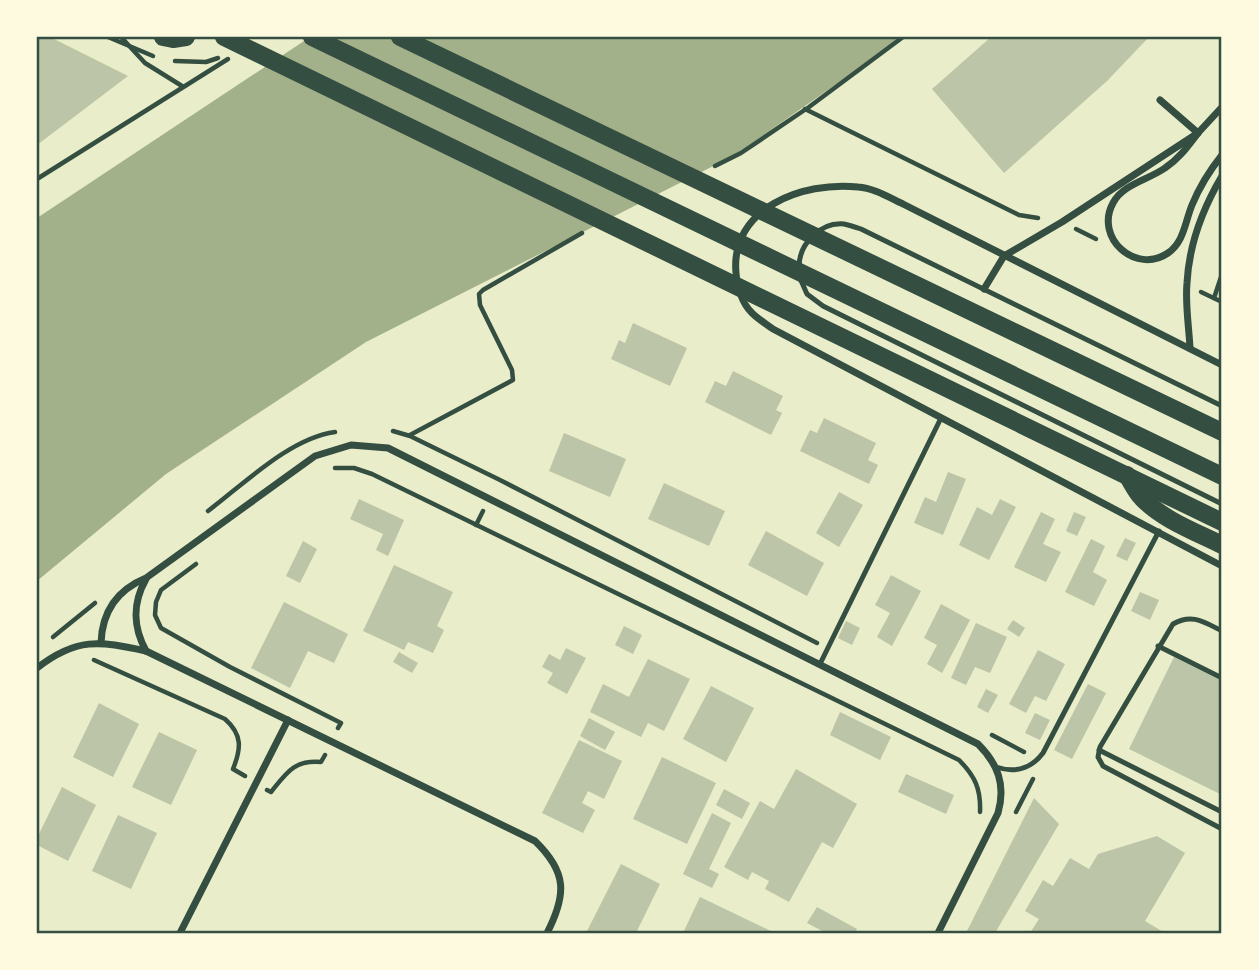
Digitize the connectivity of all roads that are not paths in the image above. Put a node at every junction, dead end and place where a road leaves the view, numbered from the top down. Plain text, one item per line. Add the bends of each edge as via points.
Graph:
1 (163, 37) edge
2 (186, 37) edge
3 (223, 37) edge
4 (312, 37) edge
5 (400, 37) edge
6 (1160, 100) dead end
7 (1222, 107) edge
8 (1198, 133) junction
9 (1222, 155) edge
10 (1222, 176) edge
11 (1004, 256) junction
12 (984, 289) junction
13 (1190, 348) junction
14 (1222, 365) edge
15 (1222, 406) edge
16 (941, 418) junction
17 (1222, 432) edge
18 (1127, 475) junction
19 (1222, 476) edge
20 (1174, 480) junction
21 (1222, 504) edge
22 (1181, 507) dead end
23 (1184, 520) dead end
24 (1222, 522) edge
25 (1159, 531) junction
26 (1222, 545) edge
27 (1191, 547) junction
28 (1222, 566) edge
29 (146, 578) junction
30 (1222, 631) edge
31 (101, 643) junction
32 (1158, 646) junction
33 (146, 651) junction
34 (820, 664) junction
35 (37, 668) edge
36 (1222, 678) edge
37 (288, 720) junction
38 (1099, 750) junction
39 (996, 767) junction
40 (1222, 812) edge
41 (1222, 829) edge
42 (180, 933) edge
43 (547, 933) edge
44 (938, 933) edge

1 - 2 main road
3 - 18 main road
4 - 19 main road
5 - 17 main road
6 - 8 street
7 - 8 street
8 - 9 street via 1178,158 1128,187 1113,202 1109,231 1119,249 1147,260 1174,248 1203,183
8 - 11 street
10 - 13 street via 1195,237 1187,284
11 - 12 street
11 - 13 street
11 - 16 street via 861,187 838,186 788,197 763,209 744,230 734,258 737,286 750,312 773,329
12 - 15 lane
12 - 20 lane via 842,224 823,228 808,240 799,257 799,277 807,294 823,306
13 - 14 street
16 - 25 street
16 - 34 lane
18 - 24 main road
18 - 26 main road via 1153,508
20 - 21 lane
20 - 22 lane
23 - 27 lane
25 - 27 street
25 - 39 lane via 1038,759 1016,770
27 - 28 street
29 - 31 street via 112,602 101,628
29 - 33 street via 135,609 137,631
29 - 34 street via 314,456 351,445 376,445 400,452
30 - 32 lane via 1198,618 1181,619
31 - 33 street
31 - 35 street via 68,649
32 - 36 lane
32 - 38 lane
33 - 37 street
34 - 39 street via 978,744
37 - 42 street
37 - 43 street via 535,841 550,856 562,893
38 - 40 lane
38 - 41 lane via 1103,766
39 - 44 street via 1002,789 998,813

